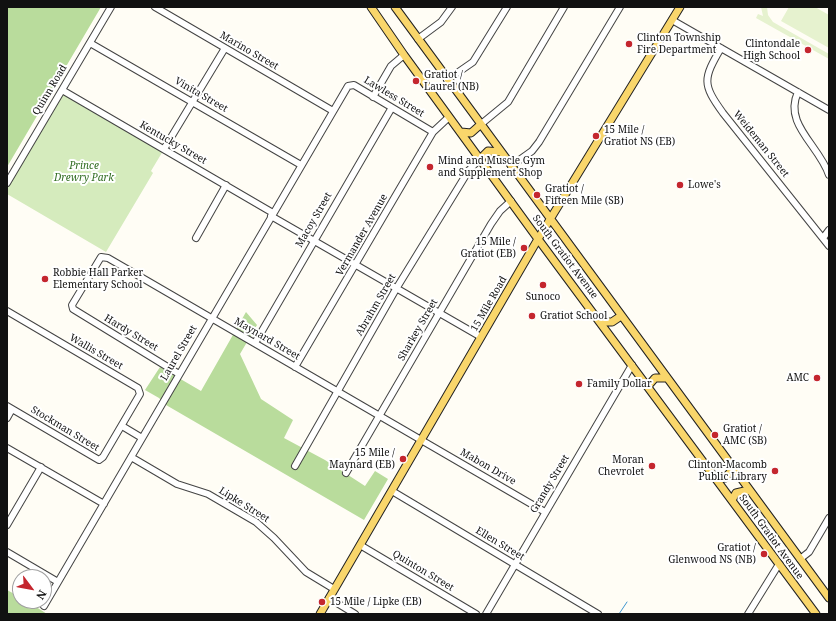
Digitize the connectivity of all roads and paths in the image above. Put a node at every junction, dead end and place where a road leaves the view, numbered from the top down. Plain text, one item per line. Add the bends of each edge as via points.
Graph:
1 (111, 7) edge
2 (155, 7) edge
3 (371, 7) edge
4 (395, 7) edge
5 (452, 7) edge
6 (507, 7) edge
7 (564, 7) edge
8 (620, 7) edge
9 (680, 7) edge
10 (672, 20) junction
11 (418, 39) junction
12 (90, 43) junction
13 (225, 48) junction
14 (721, 48) junction
15 (404, 55) junction
16 (447, 80) junction
17 (62, 90) junction
18 (798, 92) junction
19 (373, 97) junction
20 (192, 102) junction
21 (391, 109) junction
22 (829, 110) edge
23 (333, 111) junction
24 (449, 117) junction
25 (480, 124) junction
26 (433, 132) junction
27 (461, 132) junction
28 (164, 149) junction
29 (500, 152) junction
30 (480, 159) junction
31 (301, 165) junction
32 (511, 166) junction
33 (829, 176) edge
34 (7, 183) edge
35 (226, 185) junction
36 (511, 201) junction
37 (272, 214) junction
38 (550, 220) junction
39 (829, 230) edge
40 (196, 238) dead end
41 (823, 238) junction
42 (538, 239) junction
43 (313, 241) junction
44 (829, 246) edge
45 (356, 265) junction
46 (396, 289) junction
47 (73, 309) joint
48 (7, 311) edge
49 (439, 314) junction
50 (621, 316) junction
51 (212, 319) junction
52 (601, 322) junction
53 (481, 337) junction
54 (255, 343) junction
55 (632, 365) junction
56 (295, 367) junction
57 (179, 374) junction
58 (667, 378) junction
59 (648, 386) junction
60 (338, 391) junction
61 (10, 407) edge
62 (380, 416) junction
63 (7, 418) edge
64 (122, 426) junction
65 (142, 438) junction
66 (421, 440) junction
67 (7, 448) edge
68 (131, 457) junction
69 (295, 466) dead end
70 (40, 467) junction
71 (734, 469) junction
72 (346, 473) dead end
73 (716, 478) junction
74 (749, 490) junction
75 (392, 492) junction
76 (732, 500) junction
77 (104, 504) junction
78 (545, 512) junction
79 (829, 518) edge
80 (7, 526) edge
81 (360, 545) junction
82 (7, 552) edge
83 (800, 559) junction
84 (779, 564) junction
85 (515, 565) junction
86 (58, 582) junction
87 (334, 589) junction
88 (52, 592) edge
89 (329, 598) junction
90 (829, 598) edge
91 (320, 614) edge
92 (355, 614) edge
93 (476, 614) edge
94 (486, 614) edge
95 (598, 614) edge
96 (748, 614) edge
97 (816, 614) edge

1 - 12 street, Quinn Road
2 - 13 street, Marino Street
3 - 15 main road, South Gratiot Avenue
4 - 11 main road, South Gratiot Avenue
5 - 11 street via 441,22
6 - 16 street via 473,62
7 - 25 street via 508,102
8 - 32 street via 539,142 532,151
9 - 10 main road, 15 Mile Road
10 - 14 street
10 - 38 main road, 15 Mile Road
11 - 16 main road, South Gratiot Avenue
12 - 17 street, Quinn Road
12 - 20 street, Vinita Street
13 - 20 street
13 - 23 street, Marino Street
14 - 18 street
14 - 41 street, Weideman Street via 709,70 709,92
15 - 19 street via 391,66
15 - 24 main road, South Gratiot Avenue
16 - 25 main road, South Gratiot Avenue
17 - 28 street, Kentucky Street
17 - 34 street, Quinn Road
18 - 22 street
18 - 33 street via 794,117 820,155
19 - 21 street, Lawless Street
19 - 23 street, Lawless Street via 351,85
20 - 28 street
20 - 31 street, Vinita Street
21 - 26 street, Lawless Street
21 - 43 street, Macoy Street
23 - 31 street, Laurel Street
24 - 26 street, Vermander Avenue
24 - 27 main road, South Gratiot Avenue
25 - 27 main road via 471,133
25 - 29 main road, South Gratiot Avenue
26 - 45 street, Vermander Avenue
27 - 30 main road, South Gratiot Avenue
28 - 35 street, Kentucky Street
29 - 30 main road via 488,151
29 - 32 main road, South Gratiot Avenue
30 - 36 main road, South Gratiot Avenue
30 - 46 street, Abrahm Street via 469,170
31 - 37 street, Laurel Street
32 - 38 main road, South Gratiot Avenue
35 - 37 street, Kentucky Street
35 - 40 street
36 - 42 main road, South Gratiot Avenue
36 - 49 street, Sharkey Street via 496,217
37 - 43 street, Kentucky Street
37 - 51 street, Laurel Street
38 - 42 main road, 15 Mile Road
38 - 50 main road, South Gratiot Avenue
39 - 41 street
41 - 44 street, Weideman Street
42 - 52 main road, South Gratiot Avenue
42 - 53 main road, 15 Mile Road
43 - 45 street, Kentucky Street
43 - 54 street, Macoy Street
45 - 46 street, Kentucky Street
45 - 56 street, Vermander Avenue
46 - 49 street, Kentucky Street
46 - 60 street, Abrahm Street
47 - 51 street, Maynard Street via 72,306 103,256
47 - 57 street, Hardy Street
48 - 64 street, Wallis Street via 138,388 139,396
49 - 53 street, Kentucky Street
49 - 62 street, Sharkey Street
50 - 52 main road via 612,322
50 - 58 main road, South Gratiot Avenue
51 - 54 street, Maynard Street
51 - 57 street, Laurel Street
52 - 55 main road, South Gratiot Avenue
53 - 66 main road, 15 Mile Road
54 - 56 street, Maynard Street
55 - 59 main road, South Gratiot Avenue
55 - 78 street, Grandy Street
56 - 60 street, Maynard Street
57 - 65 street, Laurel Street
58 - 59 main road via 655,378
58 - 71 main road, South Gratiot Avenue
59 - 73 main road, South Gratiot Avenue
60 - 62 street, Maynard Street
60 - 69 street, Abrahm Street
61 - 63 street
61 - 64 street, Stockman Street via 99,460
62 - 66 street, Maynard Street
62 - 72 street, Sharkey Street
64 - 65 street
65 - 68 street, Laurel Street
66 - 75 main road, 15 Mile Road
66 - 78 street, Mabon Drive
67 - 70 street
68 - 77 street, Laurel Street
68 - 87 street, Lipke Street via 177,484 208,494 256,522 306,572
70 - 77 street
70 - 80 street
71 - 73 main road via 725,478
71 - 74 main road, South Gratiot Avenue
73 - 76 main road, South Gratiot Avenue
74 - 76 main road via 739,491
74 - 83 main road, South Gratiot Avenue
75 - 81 main road, 15 Mile Road
75 - 85 street, Ellen Street
76 - 84 main road, South Gratiot Avenue
77 - 86 street, Laurel Street
78 - 85 street, Grandy Street
79 - 83 street via 809,552
81 - 87 main road, 15 Mile Road
81 - 93 street, Quinton Street
82 - 86 street
83 - 90 main road, South Gratiot Avenue
84 - 96 street
84 - 97 main road, South Gratiot Avenue
85 - 94 street, Grandy Street
85 - 95 street, Ellen Street
86 - 88 street, Laurel Street
87 - 89 main road, 15 Mile Road
89 - 91 main road, 15 Mile Road
89 - 92 street

